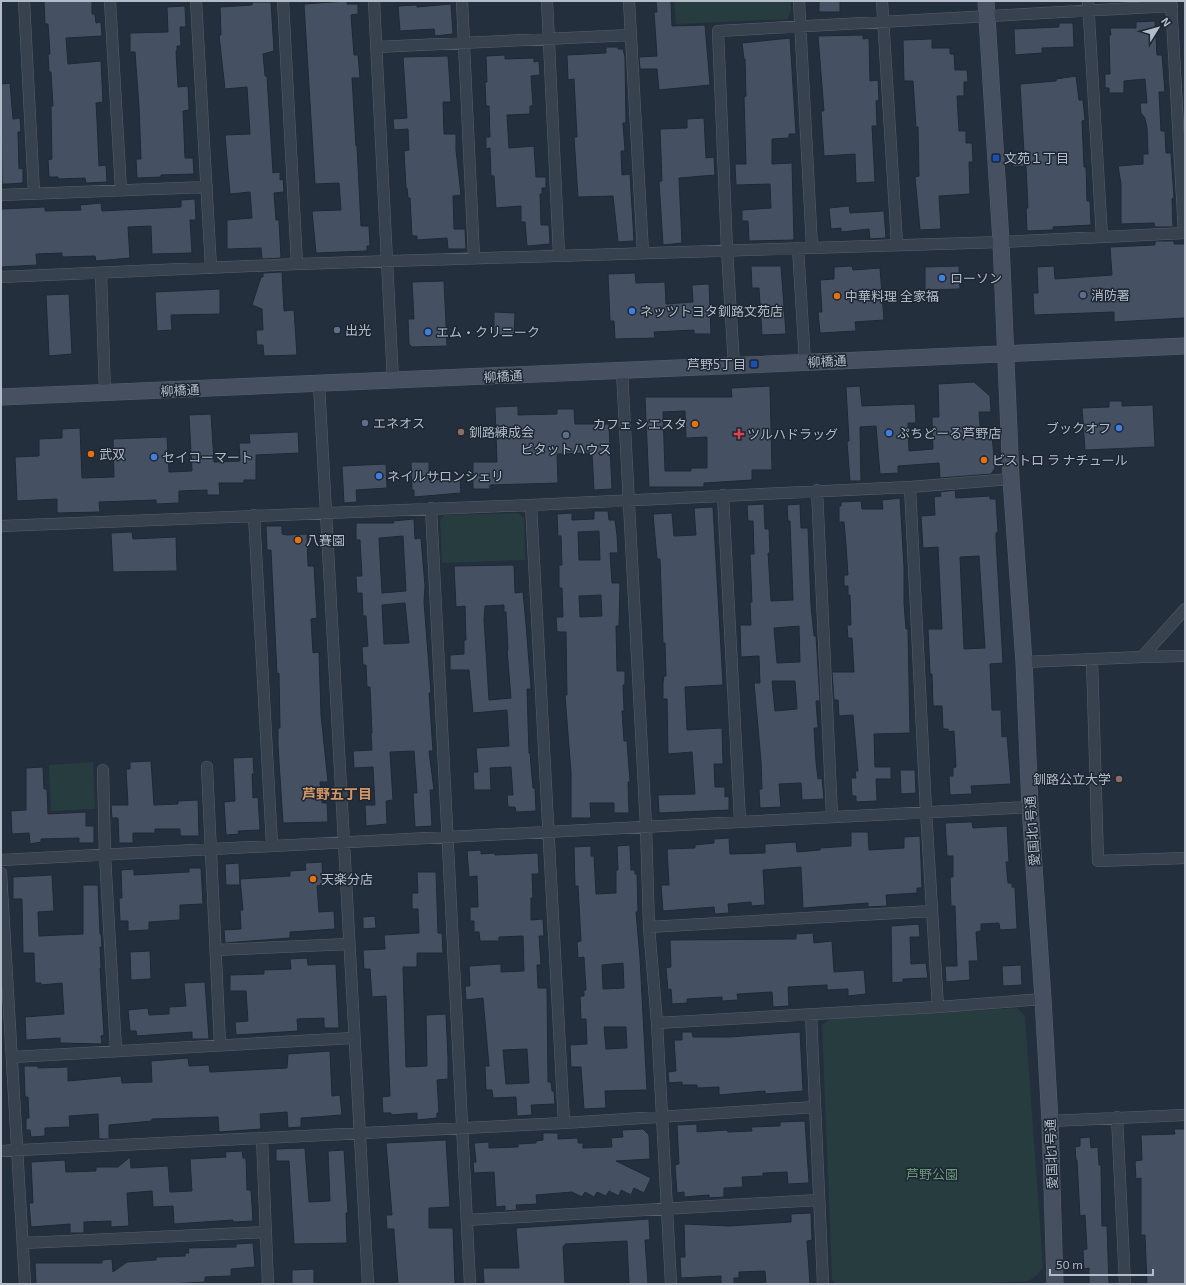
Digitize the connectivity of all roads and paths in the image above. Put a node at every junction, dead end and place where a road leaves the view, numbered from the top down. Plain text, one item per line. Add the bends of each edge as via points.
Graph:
1 (24, 1) edge
2 (110, 1) edge
3 (196, 1) edge
4 (283, 1) edge
5 (374, 1) edge
6 (462, 1) edge
7 (547, 1) edge
8 (629, 1) edge
9 (799, 1) edge
10 (882, 1) edge
11 (1172, 3) edge
12 (1088, 5) edge
13 (986, 8) edge
14 (883, 22) junction
15 (801, 26) junction
16 (631, 35) junction
17 (549, 38) junction
18 (465, 43) junction
19 (377, 47) junction
20 (1182, 155) edge
21 (206, 187) junction
22 (121, 190) junction
23 (34, 193) junction
24 (1, 195) edge
25 (1184, 233) edge
26 (1102, 237) junction
27 (1001, 242) junction
28 (897, 244) junction
29 (812, 247) junction
30 (798, 248) junction
31 (727, 250) junction
32 (643, 253) junction
33 (559, 255) junction
34 (474, 258) junction
35 (388, 261) junction
36 (296, 264) junction
37 (211, 268) junction
38 (101, 274) junction
39 (1, 277) edge
40 (1185, 346) edge
41 (1006, 354) junction
42 (805, 362) junction
43 (734, 364) junction
44 (622, 370) junction
45 (393, 381) junction
46 (319, 384) junction
47 (105, 393) junction
48 (1, 397) edge
49 (1011, 480) junction
50 (910, 487) junction
51 (817, 490) junction
52 (723, 495) junction
53 (628, 499) junction
54 (531, 505) junction
55 (431, 508) junction
56 (326, 513) junction
57 (254, 515) junction
58 (1, 526) edge
59 (1185, 609) edge
60 (1185, 656) edge
61 (1142, 657) junction
62 (1092, 659) junction
63 (1024, 662) junction
64 (207, 767) dead end
65 (103, 770) dead end
66 (1030, 807) junction
67 (926, 811) junction
68 (832, 816) junction
69 (740, 821) junction
70 (646, 827) junction
71 (548, 831) junction
72 (448, 837) junction
73 (344, 842) junction
74 (272, 845) junction
75 (209, 849) junction
76 (105, 855) junction
77 (1185, 858) edge
78 (1, 860) edge
79 (1, 873) edge
80 (932, 911) junction
81 (649, 927) junction
82 (349, 944) junction
83 (216, 950) junction
84 (1043, 999) junction
85 (938, 1007) junction
86 (811, 1014) junction
87 (657, 1023) junction
88 (353, 1038) junction
89 (220, 1045) junction
90 (116, 1050) junction
91 (13, 1057) junction
92 (815, 1107) junction
93 (1185, 1115) edge
94 (661, 1116) junction
95 (1117, 1117) junction
96 (1050, 1121) junction
97 (564, 1122) junction
98 (462, 1127) junction
99 (359, 1133) junction
100 (262, 1138) junction
101 (16, 1150) junction
102 (1, 1151) edge
103 (819, 1200) junction
104 (667, 1209) junction
105 (467, 1220) junction
106 (266, 1232) junction
107 (23, 1243) junction
108 (25, 1284) edge
109 (268, 1284) edge
110 (368, 1284) edge
111 (470, 1284) edge
112 (671, 1284) edge
113 (823, 1284) edge
114 (1055, 1284) edge
115 (1125, 1284) edge

1 - 23 street
2 - 22 street
3 - 21 street
4 - 36 street
5 - 19 street
6 - 18 street
7 - 17 street
8 - 16 street
9 - 15 street
10 - 14 street
11 - 12 street
11 - 20 street
12 - 13 street
12 - 26 street
13 - 14 street
13 - 27 street, 愛国北1号通
14 - 15 street
14 - 28 street
15 - 29 street
15 - 31 street via 718,32
16 - 17 street
16 - 32 street
17 - 18 street
17 - 33 street
18 - 19 street
18 - 34 street
19 - 35 street
20 - 25 street
21 - 22 street
21 - 37 street
22 - 23 street
23 - 24 street
25 - 26 street
26 - 27 street
27 - 28 street
27 - 41 street, 愛国北1号通
28 - 29 street
29 - 30 street
30 - 31 street
30 - 42 street
31 - 32 street
31 - 43 street
32 - 33 street
33 - 34 street
34 - 35 street
35 - 36 street
35 - 45 street
36 - 37 street
37 - 38 street
38 - 39 street
38 - 47 street
40 - 41 street, 柳橋通
41 - 42 street, 柳橋通
41 - 49 street, 愛国北1号通
42 - 43 street, 柳橋通
43 - 44 street, 柳橋通
44 - 45 street, 柳橋通
44 - 53 street
45 - 46 street, 柳橋通
46 - 47 street, 柳橋通
46 - 56 street
47 - 48 street, 柳橋通
49 - 50 street
49 - 63 street, 愛国北1号通
50 - 51 street
50 - 67 street
51 - 52 street
51 - 68 street
52 - 53 street
52 - 69 street
53 - 54 street
53 - 70 street
54 - 55 street
54 - 71 street
55 - 56 street
55 - 72 street
56 - 57 street
56 - 73 street
57 - 58 street
57 - 74 street
59 - 61 street
60 - 61 street
61 - 62 street
62 - 63 street
62 - 77 street via 1098,861
63 - 66 street, 愛国北1号通
64 - 75 street
65 - 76 street
66 - 67 street
66 - 84 street, 愛国北1号通
67 - 68 street
67 - 80 street
68 - 69 street
69 - 70 street
70 - 71 street
70 - 81 street
71 - 72 street
71 - 97 street
72 - 73 street
72 - 98 street
73 - 74 street
73 - 82 street
74 - 75 street
75 - 76 street
75 - 83 street
76 - 78 street
76 - 90 street
79 - 91 street
80 - 81 street
80 - 85 street
81 - 87 street
82 - 83 street
82 - 88 street
83 - 89 street
84 - 85 street
84 - 96 street, 愛国北1号通
85 - 86 street
86 - 87 street
86 - 92 street
87 - 94 street
88 - 89 street
88 - 99 street
89 - 90 street
90 - 91 street
91 - 101 street
92 - 94 street
92 - 103 street
93 - 95 street
94 - 97 street
94 - 104 street
95 - 96 street
95 - 115 street
96 - 114 street, 愛国北1号通
97 - 98 street
98 - 99 street
98 - 105 street
99 - 100 street
99 - 110 street
100 - 101 street
100 - 106 street
101 - 102 street
101 - 107 street
103 - 104 street
103 - 113 street
104 - 105 street
104 - 112 street
105 - 111 street
106 - 107 street
106 - 109 street
107 - 108 street

